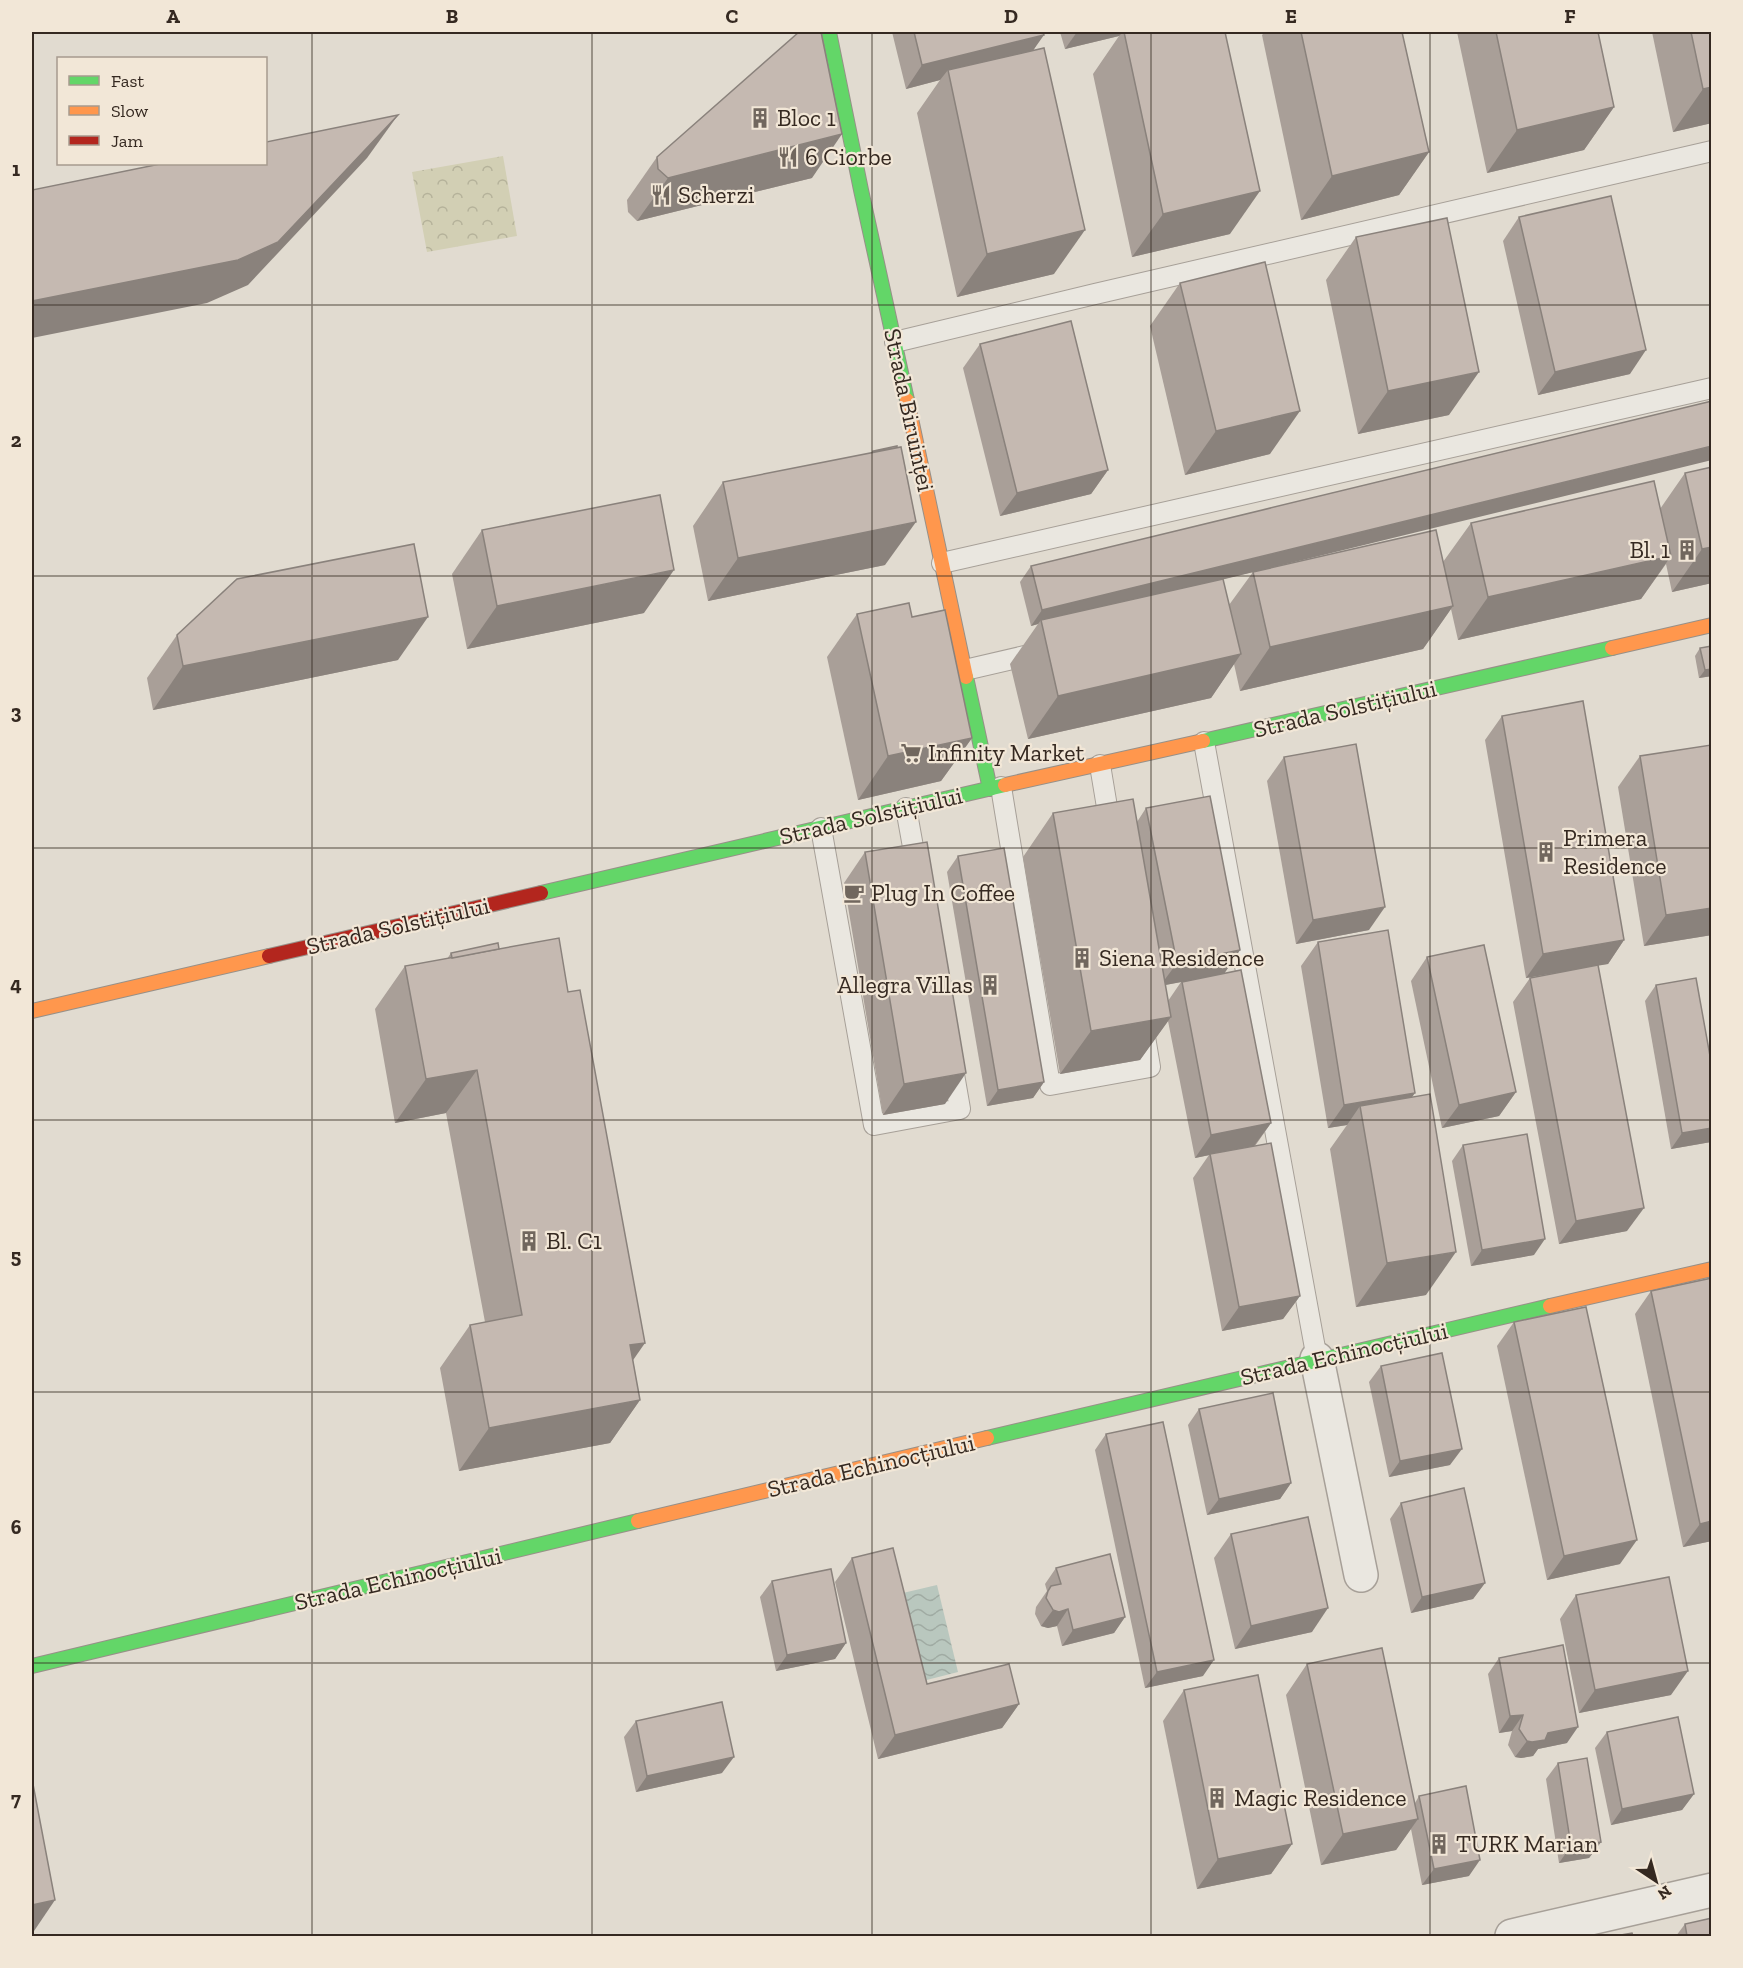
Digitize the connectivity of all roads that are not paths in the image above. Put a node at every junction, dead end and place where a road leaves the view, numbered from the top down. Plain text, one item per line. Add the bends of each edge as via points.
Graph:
1 (829, 32) edge
2 (1712, 151) edge
3 (895, 342) junction
4 (1712, 388) edge
5 (942, 563) junction
6 (1712, 625) edge
7 (1058, 648) edge
8 (964, 670) junction
9 (1204, 742) junction
10 (1100, 765) junction
11 (995, 788) junction
12 (906, 808) junction
13 (821, 828) junction
14 (1114, 848) edge
15 (920, 889) edge
16 (1141, 1010) edge
17 (32, 1011) edge
18 (948, 1040) edge
19 (1712, 1269) edge
20 (1317, 1359) junction
21 (1361, 1575) dead end
22 (32, 1666) edge
23 (1712, 1890) edge
24 (1512, 1936) edge

1 - 3 street, Strada Biruinței
2 - 3 lane
3 - 5 street, Strada Biruinței
4 - 5 lane
5 - 8 street, Strada Biruinței
6 - 9 street, Strada Solstițiului
7 - 8 lane
8 - 11 street, Strada Biruinței
9 - 10 street, Strada Solstițiului
9 - 20 lane
10 - 11 street, Strada Solstițiului
10 - 14 lane via 1099,807
11 - 12 street, Strada Solstițiului
11 - 16 lane via 1050,1085 1150,1068
12 - 13 street, Strada Solstițiului
12 - 15 lane
13 - 17 street, Strada Solstițiului
13 - 18 lane via 874,1125 960,1109
19 - 20 street, Strada Echinocțiului
20 - 21 street
20 - 22 street, Strada Echinocțiului
23 - 24 street

